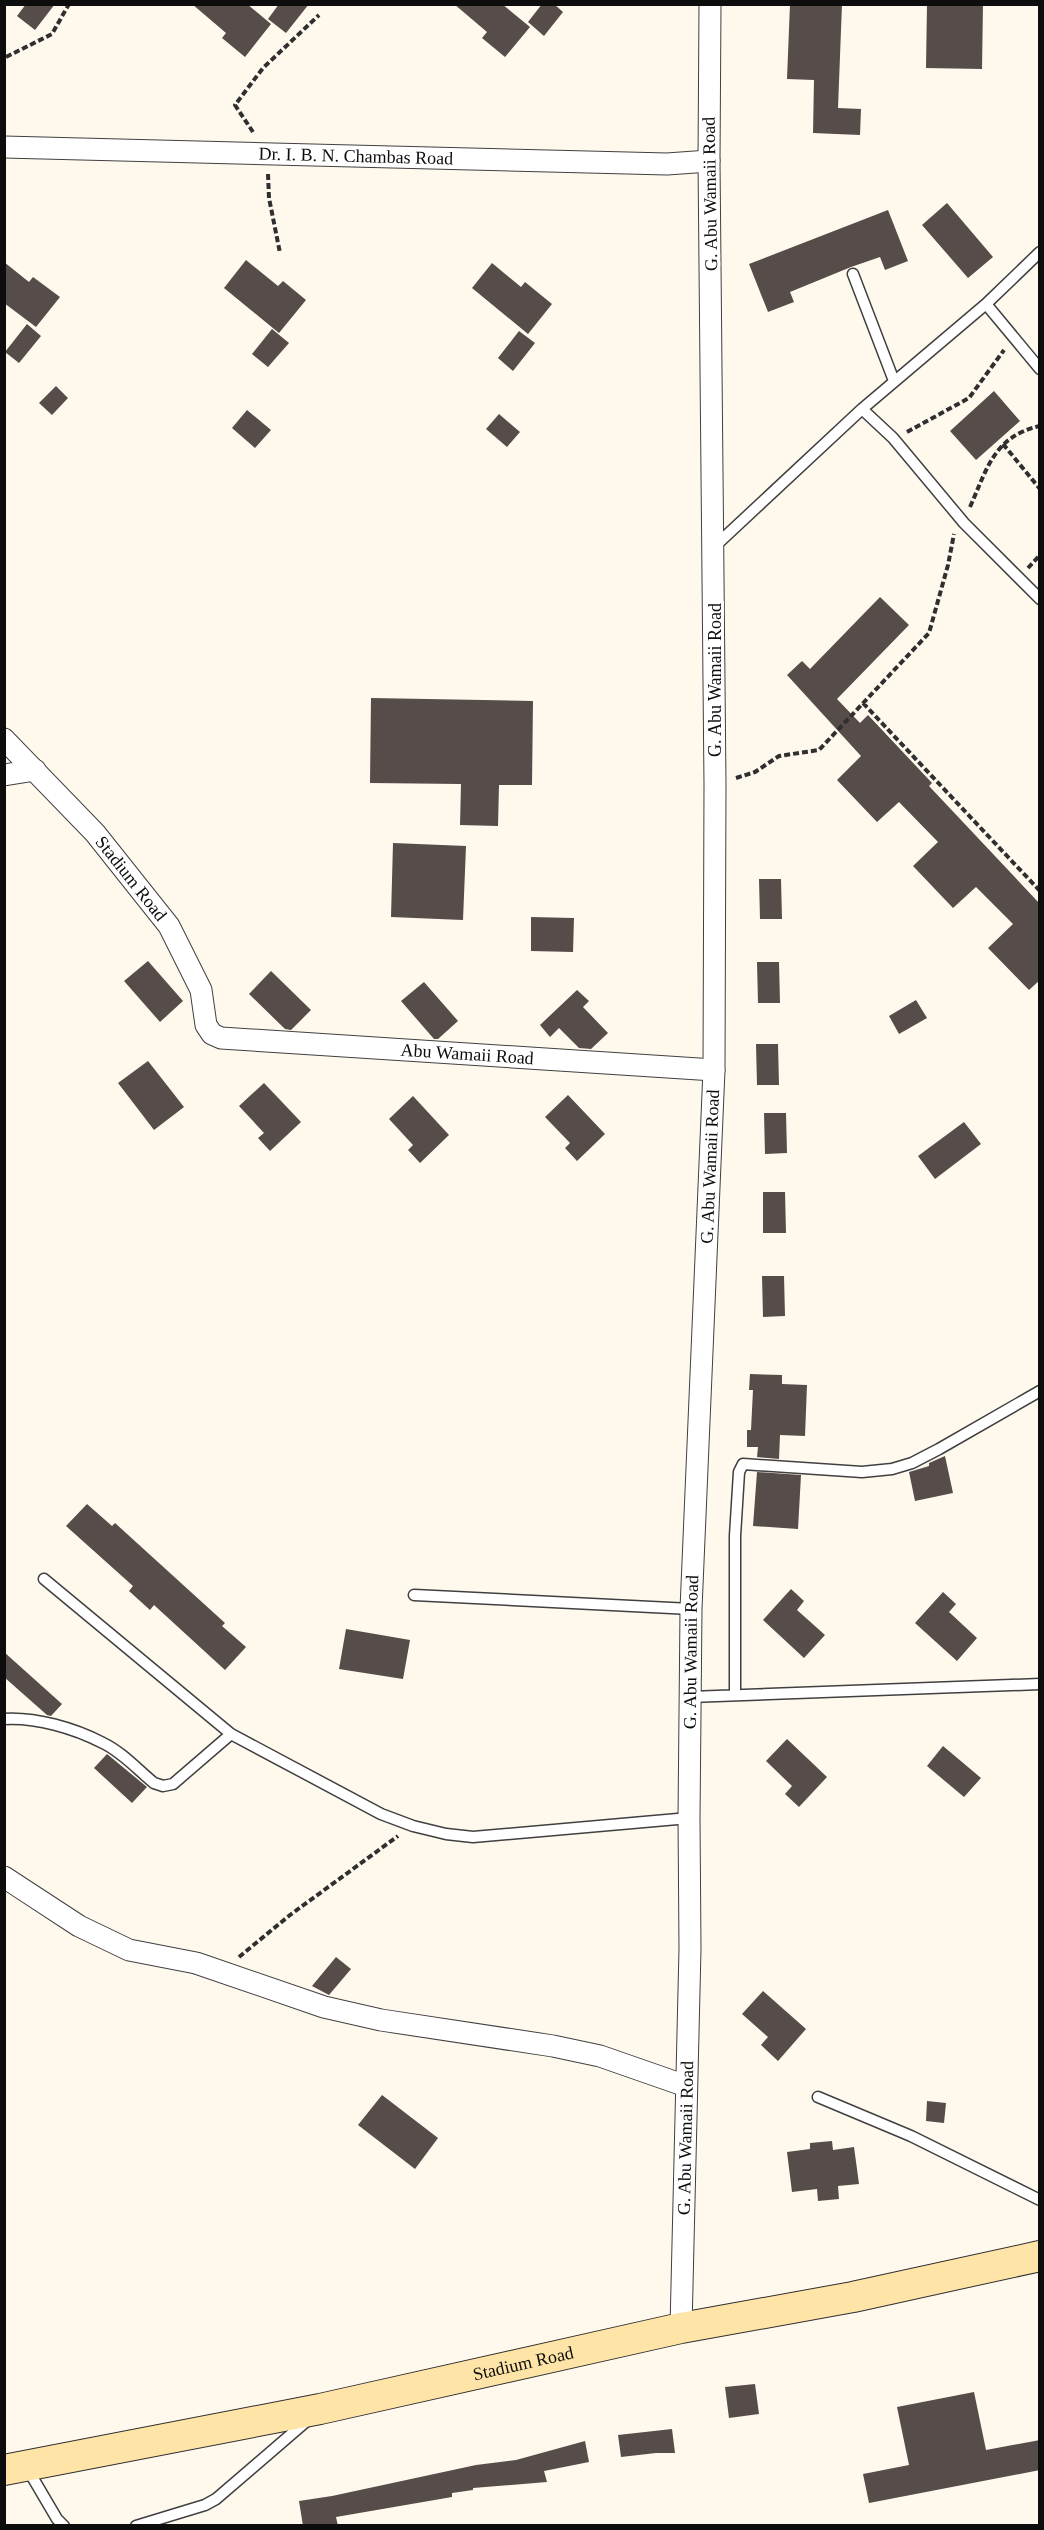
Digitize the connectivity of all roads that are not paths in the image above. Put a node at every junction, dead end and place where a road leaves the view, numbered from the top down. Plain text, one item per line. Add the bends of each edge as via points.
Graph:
1 (710, 4) edge
2 (4, 147) edge
3 (709, 161) junction
4 (1040, 252) edge
5 (853, 274) dead end
6 (986, 304) junction
7 (1040, 369) edge
8 (894, 381) junction
9 (862, 409) junction
10 (714, 548) junction
11 (1040, 599) edge
12 (4, 739) edge
13 (35, 770) junction
14 (4, 775) edge
15 (221, 1038) joint
16 (714, 1070) junction
17 (1040, 1391) edge
18 (44, 1579) dead end
19 (414, 1595) dead end
20 (691, 1608) junction
21 (1040, 1684) edge
22 (735, 1695) junction
23 (690, 1697) junction
24 (4, 1719) edge
25 (231, 1734) junction
26 (688, 1818) junction
27 (4, 1877) edge
28 (686, 2086) junction
29 (818, 2097) dead end
30 (1040, 2200) edge
31 (1040, 2256) edge
32 (681, 2328) junction
33 (320, 2409) junction
34 (15, 2468) edge
35 (64, 2526) edge
36 (136, 2526) edge

1 - 3 street, G. Abu Wamaii Road
2 - 3 street, Dr. I. B. N. Chambas Road via 667,164
3 - 10 street, G. Abu Wamaii Road
4 - 6 lane
5 - 8 lane
6 - 7 lane
6 - 8 lane
8 - 9 lane
9 - 10 lane
9 - 11 lane via 893,438 960,519
10 - 16 street, G. Abu Wamaii Road
12 - 13 street, Stadium Road
13 - 14 street
13 - 15 street, Stadium Road via 95,833 169,926 201,990 206,1024 212,1034
15 - 16 street, Abu Wamaii Road
16 - 20 street, G. Abu Wamaii Road
17 - 22 lane via 939,1449 892,1469 862,1472 743,1464 739,1472 735,1536
18 - 25 lane
19 - 20 lane
20 - 23 street, G. Abu Wamaii Road
21 - 22 lane
22 - 23 lane
23 - 26 street, G. Abu Wamaii Road
24 - 25 lane via 32,1720 104,1743 163,1786 173,1784
25 - 26 lane via 381,1814 446,1834 473,1837
26 - 28 street, G. Abu Wamaii Road
27 - 28 street via 79,1926 129,1950 196,1963 324,2007 600,2056
28 - 32 street, G. Abu Wamaii Road
29 - 30 lane via 911,2136
31 - 32 main road, Stadium Road via 853,2297
32 - 33 main road, Stadium Road
33 - 34 main road, Stadium Road
33 - 36 lane via 216,2499
34 - 35 lane

